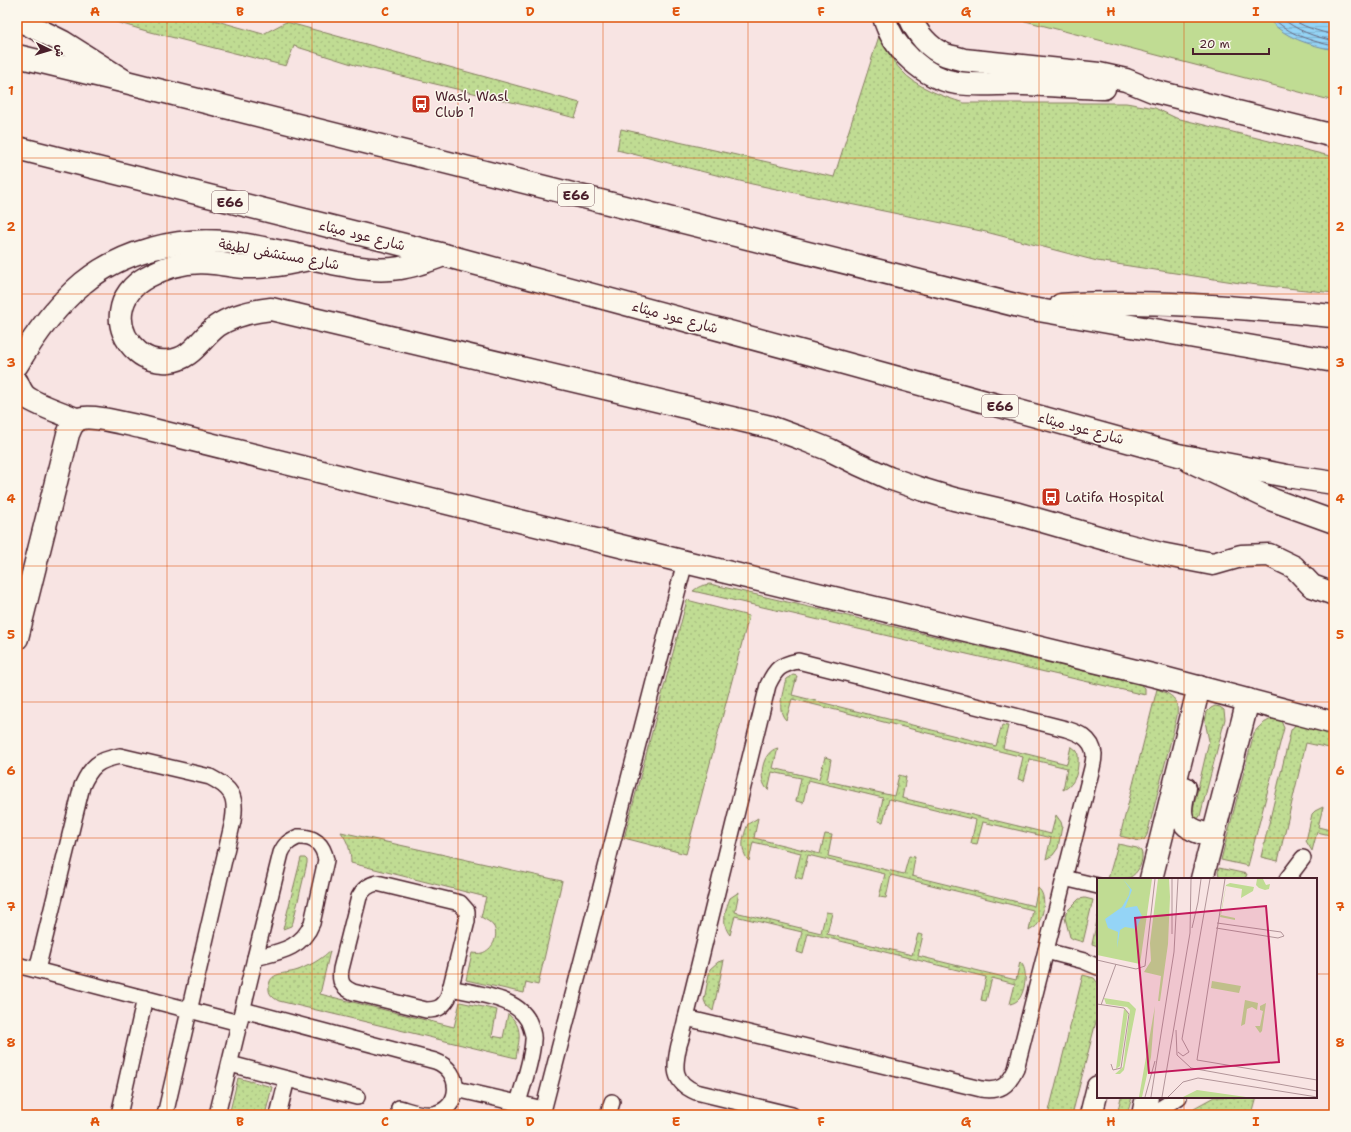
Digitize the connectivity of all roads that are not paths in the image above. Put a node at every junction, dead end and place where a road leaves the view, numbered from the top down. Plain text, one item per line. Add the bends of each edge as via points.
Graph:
1 (884, 17) edge
2 (910, 17) edge
3 (17, 19) edge
4 (17, 56) edge
5 (126, 82) junction
6 (1153, 91) junction
7 (1334, 136) edge
8 (17, 148) edge
9 (444, 255) junction
10 (313, 258) junction
11 (1027, 308) junction
12 (1334, 316) edge
13 (1334, 361) edge
14 (17, 365) edge
15 (17, 382) edge
16 (78, 420) junction
17 (1178, 455) junction
18 (1334, 483) edge
19 (1334, 522) edge
20 (685, 562) junction
21 (1334, 594) edge
22 (17, 638) edge
23 (1198, 687) junction
24 (1248, 700) junction
25 (1334, 723) edge
26 (1186, 735) junction
27 (1214, 836) junction
28 (1303, 858) dead end
29 (1064, 878) junction
30 (1151, 878) edge
31 (1202, 878) edge
32 (1288, 878) edge
33 (1097, 886) edge
34 (1046, 951) junction
35 (255, 958) junction
36 (17, 965) edge
37 (1097, 967) edge
38 (37, 970) junction
39 (450, 988) junction
40 (145, 998) junction
41 (189, 1010) junction
42 (241, 1017) junction
43 (686, 1018) junction
44 (230, 1064) junction
45 (287, 1079) junction
46 (456, 1089) junction
47 (1097, 1090) edge
48 (357, 1097) dead end
49 (1108, 1098) edge
50 (1147, 1098) edge
51 (1177, 1098) edge
52 (518, 1103) junction
53 (400, 1108) dead end
54 (542, 1112) edge
55 (119, 1115) edge
56 (165, 1115) edge
57 (217, 1115) edge
58 (278, 1115) edge
59 (792, 1115) edge
60 (1091, 1115) edge
61 (1104, 1115) edge
62 (1143, 1115) edge
63 (1150, 1115) edge

1 - 6 main road via 895,42 911,61 932,75 956,83
2 - 6 main road via 914,27 928,43 945,54 964,60 1099,74 1126,80
3 - 5 main road via 63,42
4 - 5 main road, E66
5 - 11 main road, E66
6 - 7 main road
8 - 9 main road, شارع عود ميثاء / E66
9 - 10 main road, شارع مستشفى لطيفة via 400,268 377,270 354,268
9 - 17 main road, شارع عود ميثاء / E66
10 - 14 main road, شارع مستشفى لطيفة via 225,242 196,241 166,244 138,252 83,283 40,329
10 - 21 main road via 282,266 249,268 189,262 167,267 135,284 126,295 121,308 120,322 124,335 132,347 143,356 155,361 169,361 182,358 217,327 233,317 271,309 770,427 921,490 1161,554 1213,564 1241,556 1269,555 1294,567 1312,586
11 - 12 main road via 1092,303 1161,304
11 - 13 main road, E66
15 - 16 main road via 26,397 34,402
16 - 20 main road via 90,418 141,427
16 - 22 main road via 71,426 68,434
17 - 18 main road, شارع عود ميثاء / E66
17 - 19 main road via 1266,496
20 - 23 main road
20 - 54 lane
23 - 24 main road
23 - 26 main road
24 - 25 main road
24 - 27 main road
26 - 27 main road via 1191,744 1192,755 1181,803 1181,814 1184,823 1192,830
26 - 30 main road
27 - 31 main road
28 - 32 lane
29 - 33 lane
29 - 34 lane
29 - 43 lane via 1094,754 1089,742 1079,733 811,664 798,661 784,664 774,673 768,685
34 - 37 lane
34 - 43 lane via 1016,1069 1011,1080 1003,1087 992,1091
35 - 35 lane via 286,950 300,941 310,927 326,860 325,851 314,839 298,837 290,840 280,853
35 - 42 lane
36 - 38 lane
38 - 40 lane
38 - 41 lane via 87,774 96,764 107,758 120,756 210,777 227,788 236,807
39 - 39 lane via 468,915 464,906 383,884 371,884 366,887 359,897 340,976 346,989 426,1010 435,1010 443,1006
39 - 52 lane via 507,1001 520,1010 530,1023 534,1039
40 - 41 lane
40 - 55 lane
41 - 42 lane
41 - 56 lane
42 - 44 lane
42 - 46 lane via 442,1063 452,1074
43 - 59 lane via 675,1066 676,1075 681,1083 696,1092
44 - 45 lane
44 - 57 lane
45 - 48 lane
45 - 58 lane
46 - 52 lane
46 - 53 lane via 449,1106 442,1111 424,1114
47 - 60 main road
49 - 61 main road
50 - 62 main road
51 - 63 lane
52 - 54 lane

